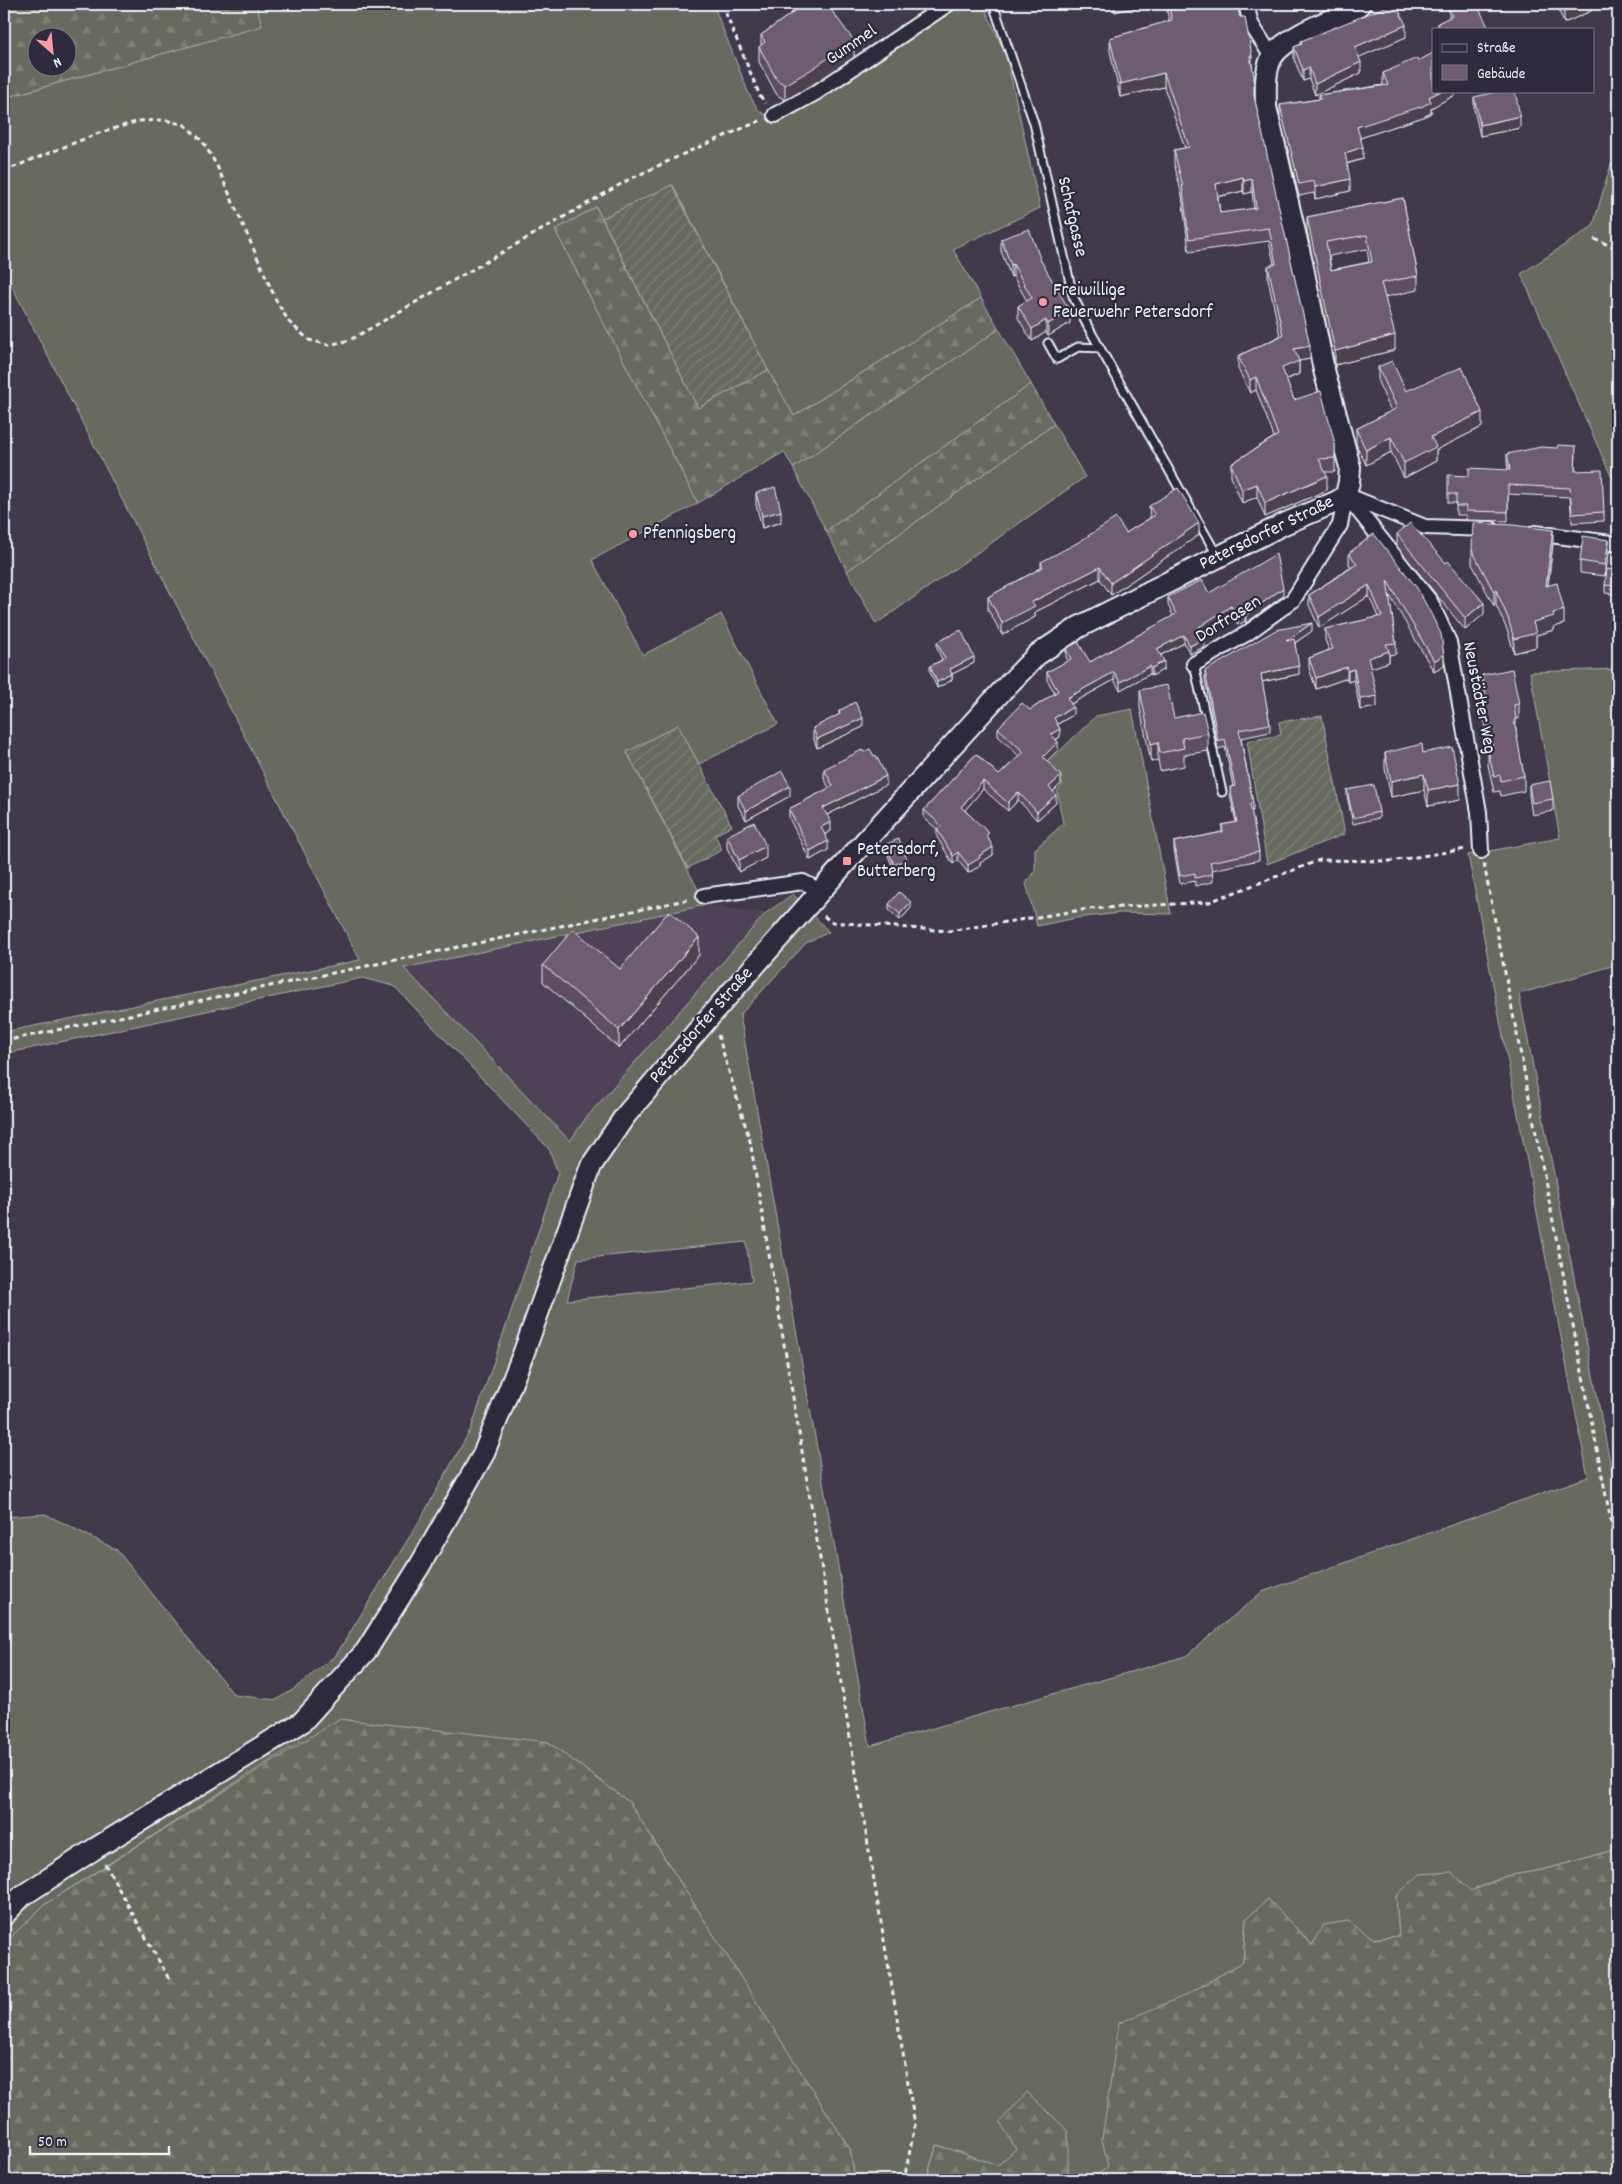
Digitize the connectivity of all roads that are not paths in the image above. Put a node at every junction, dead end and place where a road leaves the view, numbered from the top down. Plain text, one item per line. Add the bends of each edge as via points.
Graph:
1 (948, 4) edge
2 (993, 4) edge
3 (1246, 4) edge
4 (1360, 4) edge
5 (1272, 57) junction
6 (775, 115) road end
7 (1048, 343) dead end
8 (1100, 348) junction
9 (1346, 495) junction
10 (1504, 530) edge
11 (1524, 531) edge
12 (1618, 544) edge
13 (1218, 557) junction
14 (1194, 664) joint
15 (1222, 792) dead end
16 (1481, 848) road end
17 (704, 896) road end
18 (816, 897) junction
19 (4, 1915) edge

1 - 6 street, Gummel via 817,92
2 - 8 lane, Schafgasse via 1034,123 1073,296
3 - 5 street via 1251,24
4 - 5 main road via 1288,42
5 - 9 main road, Petersdorfer Straße via 1266,84 1266,107 1324,370 1350,467
7 - 8 lane via 1057,359 1078,347
8 - 13 lane, Schafgasse
9 - 10 street via 1425,527
9 - 13 main road, Petersdorfer Straße via 1330,506 1284,524
9 - 14 street, Dorfrasen via 1340,526 1293,600 1246,634
9 - 16 street, Neustädter Weg via 1430,601 1449,642 1480,812
11 - 12 street
13 - 18 main road, Petersdorfer Straße via 1079,627 1037,656
14 - 15 lane, Dorfrasen
17 - 18 street via 804,882
18 - 19 main road, Petersdorfer Straße via 625,1116 591,1166 483,1455 366,1651 302,1722 96,1848 22,1896

